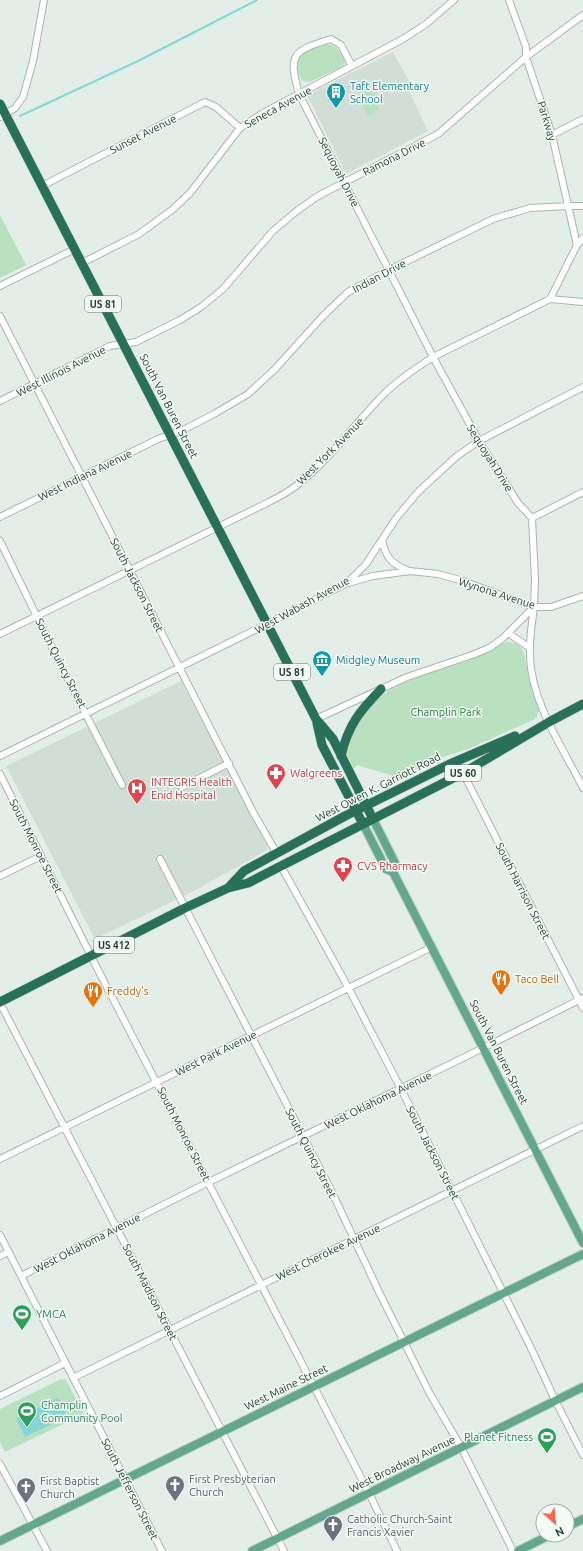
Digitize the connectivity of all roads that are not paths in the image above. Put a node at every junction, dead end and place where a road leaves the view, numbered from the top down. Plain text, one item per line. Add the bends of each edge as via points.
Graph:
1 (44, 0) edge
2 (454, 0) edge
3 (508, 0) edge
4 (583, 15) edge
5 (526, 57) junction
6 (352, 66) junction
7 (299, 94) junction
8 (0, 104) edge
9 (3, 116) edge
10 (583, 119) edge
11 (240, 128) junction
12 (552, 135) junction
13 (344, 182) junction
14 (42, 186) junction
15 (569, 206) junction
16 (583, 206) edge
17 (583, 238) edge
18 (577, 245) junction
19 (75, 249) junction
20 (82, 263) junction
21 (389, 270) junction
22 (0, 286) edge
23 (550, 298) junction
24 (583, 302) edge
25 (0, 316) edge
26 (123, 344) junction
27 (433, 357) junction
28 (35, 384) junction
29 (583, 387) edge
30 (0, 401) edge
31 (170, 435) junction
32 (478, 441) junction
33 (82, 476) junction
34 (583, 492) edge
35 (0, 517) edge
36 (532, 518) junction
37 (218, 528) junction
38 (382, 540) junction
39 (0, 541) edge
40 (130, 570) junction
41 (410, 571) junction
42 (346, 583) junction
43 (583, 596) edge
44 (534, 607) junction
45 (37, 616) junction
46 (267, 624) junction
47 (508, 633) junction
48 (0, 634) edge
49 (530, 648) junction
50 (180, 667) junction
51 (381, 689) junction
52 (583, 704) edge
53 (86, 713) junction
54 (316, 719) junction
55 (549, 722) junction
56 (0, 756) edge
57 (341, 756) junction
58 (228, 763) junction
59 (463, 773) junction
60 (0, 774) edge
61 (122, 785) dead end
62 (182, 787) dead end
63 (583, 788) edge
64 (366, 806) junction
65 (356, 810) junction
66 (373, 819) junction
67 (363, 824) junction
68 (276, 852) junction
69 (41, 856) junction
70 (160, 859) dead end
71 (281, 866) junction
72 (393, 872) junction
73 (0, 876) edge
74 (228, 888) junction
75 (185, 908) junction
76 (432, 947) junction
77 (92, 956) junction
78 (348, 987) junction
79 (581, 999) edge
80 (0, 1002) edge
81 (583, 1008) edge
82 (252, 1035) junction
83 (484, 1048) junction
84 (157, 1082) junction
85 (401, 1089) junction
86 (583, 1126) edge
87 (65, 1127) junction
88 (303, 1137) junction
89 (535, 1150) junction
90 (0, 1159) edge
91 (209, 1182) junction
92 (452, 1191) junction
93 (117, 1228) junction
94 (0, 1235) edge
95 (355, 1239) junction
96 (583, 1243) edge
97 (8, 1252) junction
98 (583, 1254) edge
99 (0, 1256) edge
100 (21, 1276) junction
101 (262, 1285) junction
102 (504, 1293) junction
103 (170, 1330) junction
104 (404, 1342) junction
105 (65, 1363) junction
106 (73, 1378) junction
107 (314, 1386) junction
108 (583, 1387) edge
109 (0, 1396) edge
110 (555, 1400) junction
111 (222, 1431) junction
112 (461, 1447) junction
113 (583, 1455) edge
114 (0, 1464) edge
115 (124, 1479) junction
116 (369, 1493) junction
117 (34, 1525) junction
118 (278, 1538) junction
119 (0, 1541) edge
120 (535, 1542) edge
121 (47, 1551) edge
122 (162, 1551) edge
123 (252, 1551) edge
124 (284, 1551) edge
125 (397, 1551) edge
126 (513, 1551) edge
127 (518, 1551) edge

1 - 9 street via 34,61 23,97 15,108
2 - 6 street, Seneca Avenue via 426,24 403,39
3 - 5 street, Parkway via 526,46
4 - 5 street, Ramona Drive
5 - 12 street, Parkway
5 - 13 street, Ramona Drive via 438,134
6 - 7 street, Seneca Avenue
6 - 7 street, Sequoyah Drive via 342,45 331,39 304,48 294,58 293,74
7 - 11 street, Seneca Avenue
7 - 13 street, Sequoyah Drive
8 - 9 highway, South Van Buren Street / US 81
9 - 14 highway, South Van Buren Street / US 81
10 - 12 street
11 - 14 street, Sunset Avenue via 216,107 205,102
11 - 20 street, Seneca Avenue via 190,193 172,210 139,234
12 - 15 street, Parkway
13 - 21 street, Sequoyah Drive
13 - 26 street, Ramona Drive via 298,210 274,231 223,289 201,307 136,342
14 - 19 highway, South Van Buren Street / US 81
15 - 16 street, Indian Drive
15 - 18 street, Parkway
15 - 21 street, Indian Drive via 530,208 493,219
17 - 18 street
18 - 23 street
19 - 20 highway, South Van Buren Street / US 81
19 - 22 street
20 - 26 highway, South Van Buren Street / US 81
21 - 27 street, Sequoyah Drive
21 - 31 street, Indian Drive via 348,292 248,394
23 - 24 street
23 - 27 street, West York Avenue
25 - 28 street, South Jackson Street
26 - 28 street, West Illinois Avenue via 110,346
26 - 31 highway, South Van Buren Street / US 81
27 - 32 street, Sequoyah Drive
27 - 37 street, West York Avenue via 384,393 346,437 295,486
28 - 30 street, West Illinois Avenue
28 - 33 street, South Jackson Street
29 - 32 street, West Wabash Avenue
31 - 33 street, West Indiana Avenue
31 - 37 highway, South Van Buren Street / US 81
32 - 36 street, Sequoyah Drive via 518,503
32 - 38 street, West Wabash Avenue via 457,456 419,491
33 - 35 street, West Indiana Avenue
33 - 40 street, South Jackson Street
34 - 36 street
36 - 44 street
37 - 40 street, West York Avenue
37 - 46 highway, South Van Buren Street / US 81
38 - 41 street, Wynona Avenue via 392,563
38 - 42 street, West Wabash Avenue via 366,564
39 - 45 street, South Quincy Street
40 - 45 street, West York Avenue
40 - 50 street, South Jackson Street
41 - 42 street, Wynona Avenue
41 - 44 street, Wynona Avenue via 438,574 460,580
42 - 46 street, West Wabash Avenue
43 - 44 street, Wynona Avenue via 551,607
44 - 47 street
44 - 49 street
45 - 48 street, West York Avenue
45 - 53 street, South Quincy Street
46 - 50 street, West Wabash Avenue
46 - 54 highway, South Van Buren Street / US 81
47 - 49 street
47 - 51 street via 489,648
49 - 55 street via 531,671 536,691
50 - 53 street, West Wabash Avenue
50 - 58 street, South Jackson Street
51 - 54 street
51 - 57 highway via 351,725
52 - 55 highway, West Owen K. Garriott Road / US 60
53 - 56 street, West Wabash Avenue
53 - 61 street, South Quincy Street
54 - 57 highway, South Van Buren Street / US 81 via 333,740
54 - 65 highway, South Van Buren Street / US 81 via 322,745
55 - 59 highway, West Owen K. Garriott Road / US 60
55 - 63 street
55 - 64 highway, West Owen K. Garriott Road / US 60 via 450,764
57 - 64 highway, South Van Buren Street / US 81
58 - 62 street
58 - 68 street, South Jackson Street
59 - 66 highway, West Owen K. Garriott Road / US 60
59 - 79 street, South Harrison Street
60 - 69 street, South Monroe Street
64 - 65 highway, West Owen K. Garriott Road / US 60
64 - 66 highway, South Van Buren Street / US 81
65 - 67 highway, South Van Buren Street
65 - 68 highway, West Owen K. Garriott Road / US 412
66 - 67 highway, West Owen K. Garriott Road / US 412
66 - 72 main road, South Van Buren Street via 395,863
67 - 71 highway, West Owen K. Garriott Road / US 412
67 - 72 main road, South Van Buren Street via 386,869
68 - 74 highway, West Owen K. Garriott Road / US 412 via 244,871
69 - 73 street
69 - 77 street, South Monroe Street
70 - 75 street, South Quincy Street
71 - 74 highway, West Owen K. Garriott Road / US 412 via 248,883
71 - 78 street, South Jackson Street
72 - 76 main road, South Van Buren Street
74 - 75 highway, West Owen K. Garriott Road / US 412
75 - 77 highway, West Owen K. Garriott Road / US 412
75 - 82 street, South Quincy Street
76 - 78 street, West Park Avenue
76 - 83 main road, South Van Buren Street
77 - 80 highway, West Owen K. Garriott Road / US 412
77 - 84 street, South Monroe Street
78 - 82 street, West Park Avenue
78 - 85 street, South Jackson Street
79 - 81 street, South Harrison Street
79 - 83 street, West Oklahoma Avenue
80 - 87 street, South Madison Street
82 - 84 street, West Park Avenue
82 - 88 street, South Quincy Street
83 - 85 street, West Oklahoma Avenue
83 - 89 main road, South Van Buren Street
84 - 87 street, West Park Avenue
84 - 91 street, South Monroe Street
85 - 88 street, West Oklahoma Avenue
85 - 92 street, South Jackson Street
86 - 89 street, West Cherokee Avenue
87 - 90 street, West Park Avenue
87 - 93 street, South Madison Street
88 - 91 street, West Oklahoma Avenue
88 - 95 street, South Quincy Street
89 - 92 street, West Cherokee Avenue
89 - 96 main road, South Van Buren Street
91 - 93 street, West Oklahoma Avenue
91 - 101 street, South Monroe Street
92 - 95 street, West Cherokee Avenue
92 - 102 street, South Jackson Street
93 - 100 street, West Oklahoma Avenue
93 - 103 street, South Madison Street
94 - 97 street, South Jefferson Street
95 - 101 street, West Cherokee Avenue
95 - 104 street, South Quincy Street
97 - 99 street
97 - 100 street, South Jefferson Street
98 - 102 main road, West Maine Street
100 - 105 street, South Jefferson Street
101 - 103 street, West Cherokee Avenue
101 - 107 street, South Monroe Street
102 - 104 main road, West Maine Street
102 - 110 street, South Jackson Street
103 - 106 street, West Cherokee Avenue
103 - 111 street, South Madison Street
104 - 107 main road, West Maine Street
104 - 112 street, South Quincy Street
105 - 106 street, South Jefferson Street
105 - 109 street
106 - 115 street, South Jefferson Street
107 - 111 main road, West Maine Street
107 - 116 street, South Monroe Street
108 - 110 main road, West Broadway Avenue
110 - 112 main road, West Broadway Avenue
110 - 113 street, South Jackson Street
111 - 115 main road, West Maine Street
111 - 118 street, South Madison Street
112 - 116 main road, West Broadway Avenue
112 - 126 street, South Quincy Street
114 - 117 street
115 - 117 main road, West Maine Street
115 - 122 street, South Jefferson Street
116 - 118 main road, West Broadway Avenue
116 - 125 street, South Monroe Street
117 - 119 main road, West Maine Street
117 - 121 street
118 - 123 main road, West Broadway Avenue
118 - 124 street, South Madison Street
120 - 127 main road

